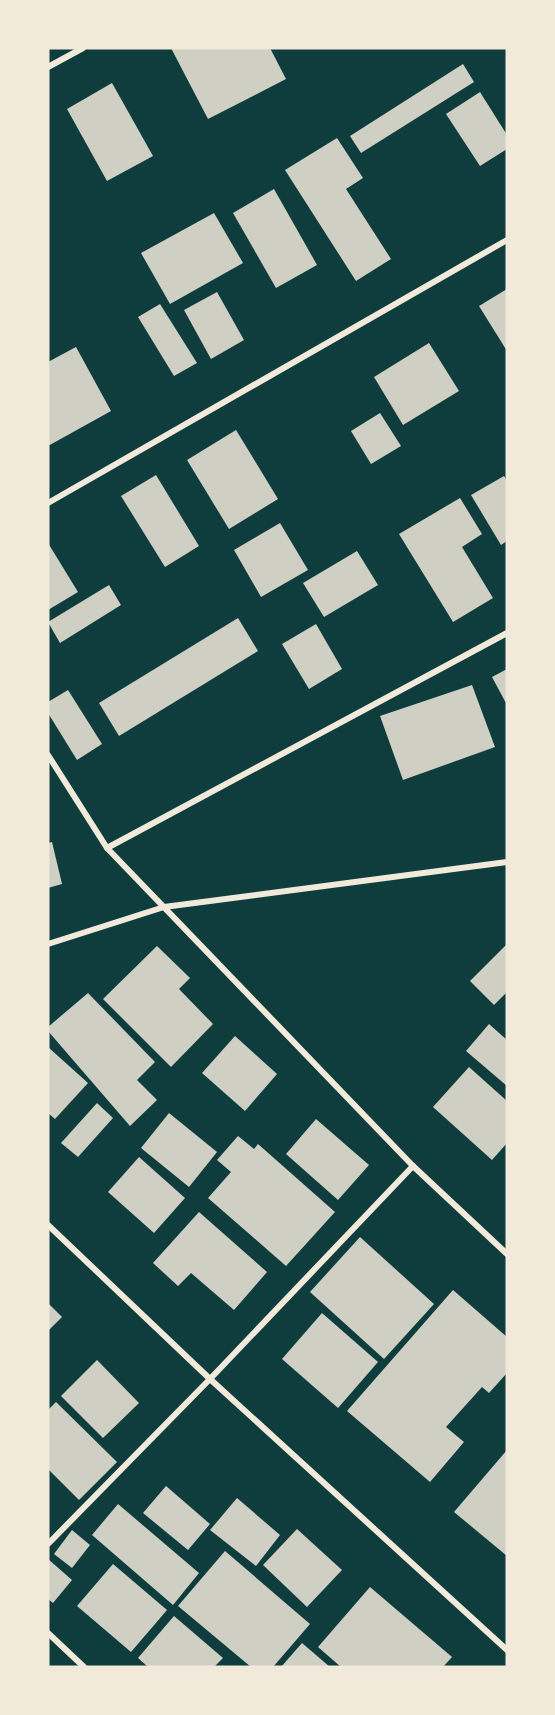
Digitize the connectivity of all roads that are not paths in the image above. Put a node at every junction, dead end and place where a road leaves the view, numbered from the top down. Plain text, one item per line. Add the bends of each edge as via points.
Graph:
1 (83, 48) edge
2 (48, 67) edge
3 (507, 240) edge
4 (48, 503) edge
5 (507, 633) edge
6 (48, 755) edge
7 (107, 848) junction
8 (507, 862) edge
9 (164, 907) junction
10 (48, 944) edge
11 (413, 1166) junction
12 (48, 1225) edge
13 (507, 1254) edge
14 (210, 1379) junction
15 (48, 1544) edge
16 (48, 1633) edge
17 (507, 1650) edge
18 (84, 1667) edge

1 - 2 street
3 - 4 street
5 - 7 street
6 - 7 street
7 - 9 street
8 - 9 street
9 - 10 street
9 - 11 street
11 - 13 street
11 - 14 street
12 - 14 street
14 - 15 street
14 - 17 street
16 - 18 street

